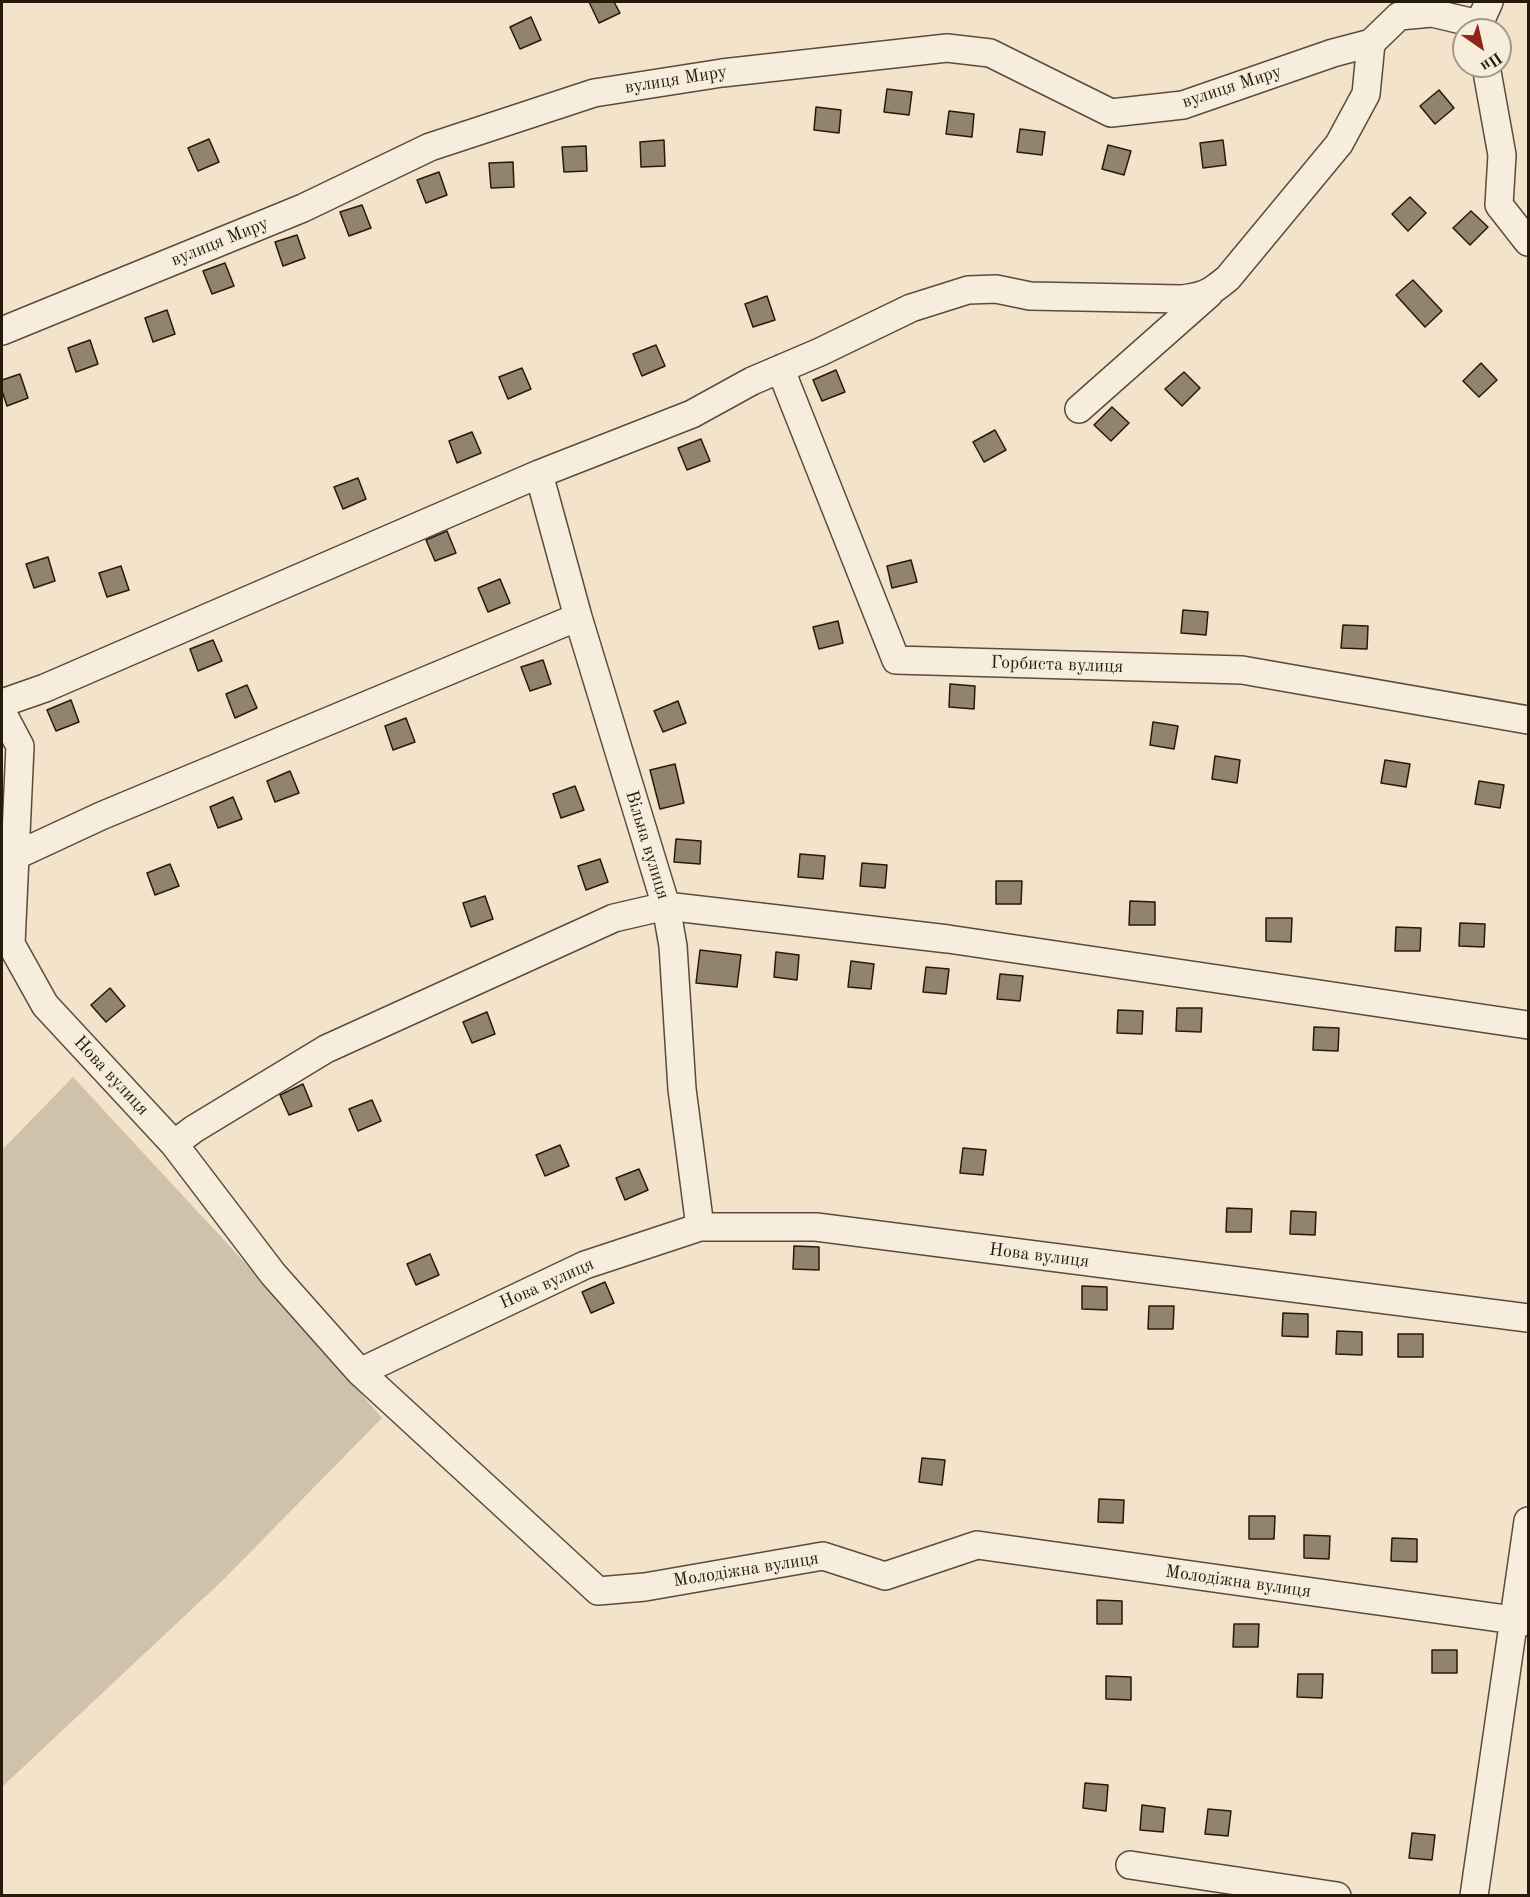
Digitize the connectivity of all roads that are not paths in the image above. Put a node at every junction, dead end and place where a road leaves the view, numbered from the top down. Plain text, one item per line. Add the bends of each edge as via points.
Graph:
1 (1476, 18) edge
2 (1371, 43) junction
3 (1488, 78) edge
4 (1528, 242) edge
5 (1215, 289) junction
6 (2, 332) edge
7 (782, 368) junction
8 (1079, 409) dead end
9 (539, 474) junction
10 (578, 617) junction
11 (2, 703) edge
12 (2, 712) edge
13 (1528, 720) edge
14 (8, 860) edge
15 (666, 906) junction
16 (1528, 1025) edge
17 (174, 1144) junction
18 (700, 1227) junction
19 (1528, 1318) edge
20 (360, 1372) junction
21 (1528, 1521) edge
22 (1522, 1621) edge
23 (1130, 1865) dead end
24 (1336, 1896) edge
25 (1474, 1896) edge

1 - 2 street via 1432,12 1399,16
2 - 5 street via 1366,94 1340,144
2 - 6 street, вулиця Миру via 1183,105 1112,113 990,53 946,48 722,73 594,93 430,147 303,208
3 - 4 street via 1502,155 1499,205
5 - 7 street via 1182,299 1030,296 996,289 968,290 911,308
5 - 8 street
7 - 9 street via 692,414
7 - 13 street, Горбиста вулиця via 896,660 1242,670
9 - 10 street, Вільна вулиця
9 - 11 street via 45,688
10 - 14 street via 101,816
10 - 15 street, Вільна вулиця
12 - 14 street, Нова вулиця via 20,746
14 - 17 street, Нова вулиця via 10,945 45,1005
15 - 16 street via 948,939
15 - 17 street via 614,918 326,1048
15 - 18 street, Вільна вулиця via 673,946 682,1089
17 - 20 street, Нова вулиця via 273,1274
18 - 19 street, Нова вулиця via 816,1227
18 - 20 street, Нова вулиця via 585,1265
20 - 22 street, Молодіжна вулиця via 598,1591 645,1587 823,1556 885,1576 977,1545
21 - 22 street
22 - 25 street
23 - 24 street

